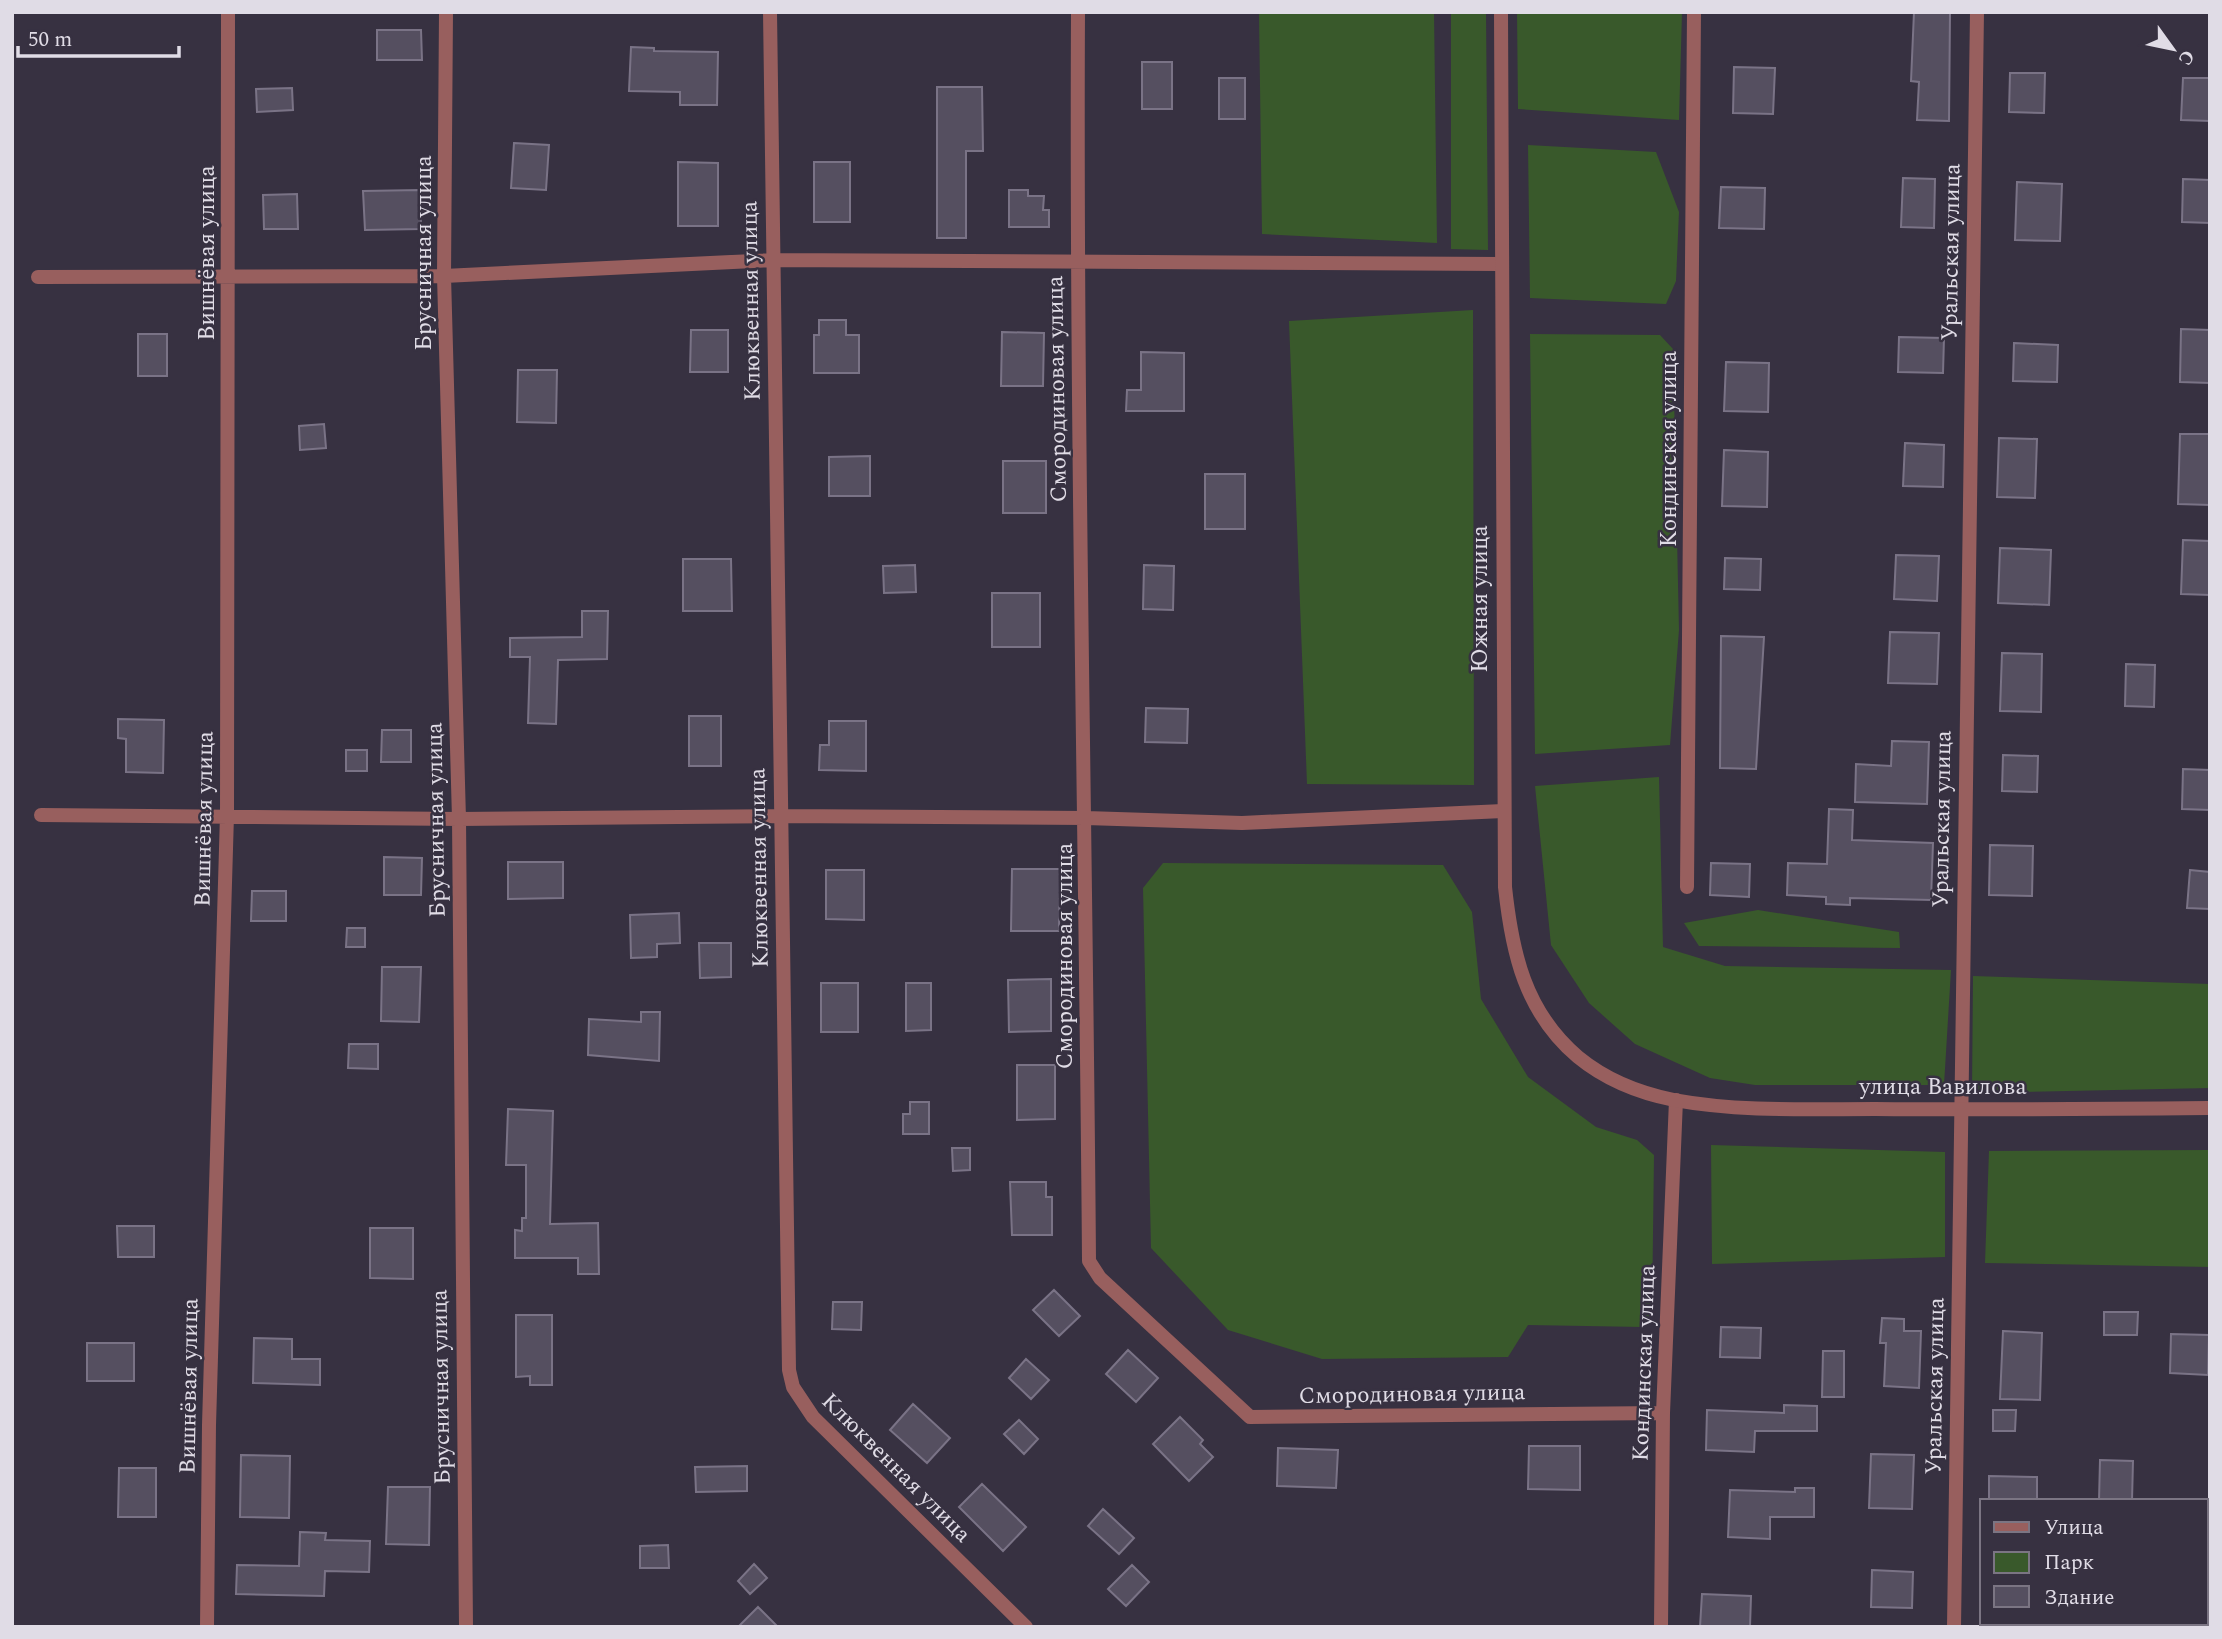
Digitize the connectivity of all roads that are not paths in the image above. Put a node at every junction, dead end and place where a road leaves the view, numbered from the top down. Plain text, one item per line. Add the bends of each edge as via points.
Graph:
1 (228, 12) edge
2 (446, 12) edge
3 (770, 12) edge
4 (1078, 12) edge
5 (1501, 12) edge
6 (1694, 12) edge
7 (1977, 12) edge
8 (772, 260) junction
9 (1077, 260) junction
10 (1502, 264) junction
11 (444, 276) junction
12 (38, 277) dead end
13 (229, 279) junction
14 (1503, 811) junction
15 (41, 815) dead end
16 (227, 816) junction
17 (780, 816) junction
18 (1086, 818) junction
19 (458, 819) junction
20 (1687, 887) dead end
21 (1676, 1100) junction
22 (2210, 1108) edge
23 (1959, 1110) junction
24 (1663, 1413) junction
25 (207, 1627) edge
26 (467, 1627) edge
27 (1026, 1627) edge
28 (1661, 1627) edge
29 (1954, 1627) edge

1 - 13 street, Вишнёвая улица
2 - 11 street, Брусничная улица
3 - 8 street, Клюквенная улица
4 - 9 street, Смородиновая улица
5 - 10 street, Южная улица
6 - 20 street, Кондинская улица
7 - 23 street, Уральская улица
8 - 9 street
8 - 11 street
8 - 17 street, Клюквенная улица
9 - 10 street
9 - 18 street, Смородиновая улица
10 - 14 street, Южная улица
11 - 13 street
11 - 19 street, Брусничная улица
12 - 13 street
13 - 16 street, Вишнёвая улица
14 - 18 street via 1242,823
14 - 21 street, Южная улица via 1509,930 1528,995 1544,1021 1579,1057 1626,1086
15 - 16 street
16 - 19 street
16 - 25 street, Вишнёвая улица
17 - 18 street
17 - 19 street
17 - 27 street, Клюквенная улица via 789,1370 793,1387 813,1417
18 - 24 street, Смородиновая улица via 1089,1261 1100,1278 1250,1417
19 - 26 street, Брусничная улица
21 - 23 street, улица Вавилова via 1795,1109
21 - 24 street, Кондинская улица
22 - 23 street, улица Вавилова
23 - 29 street, Уральская улица
24 - 28 street, Кондинская улица

